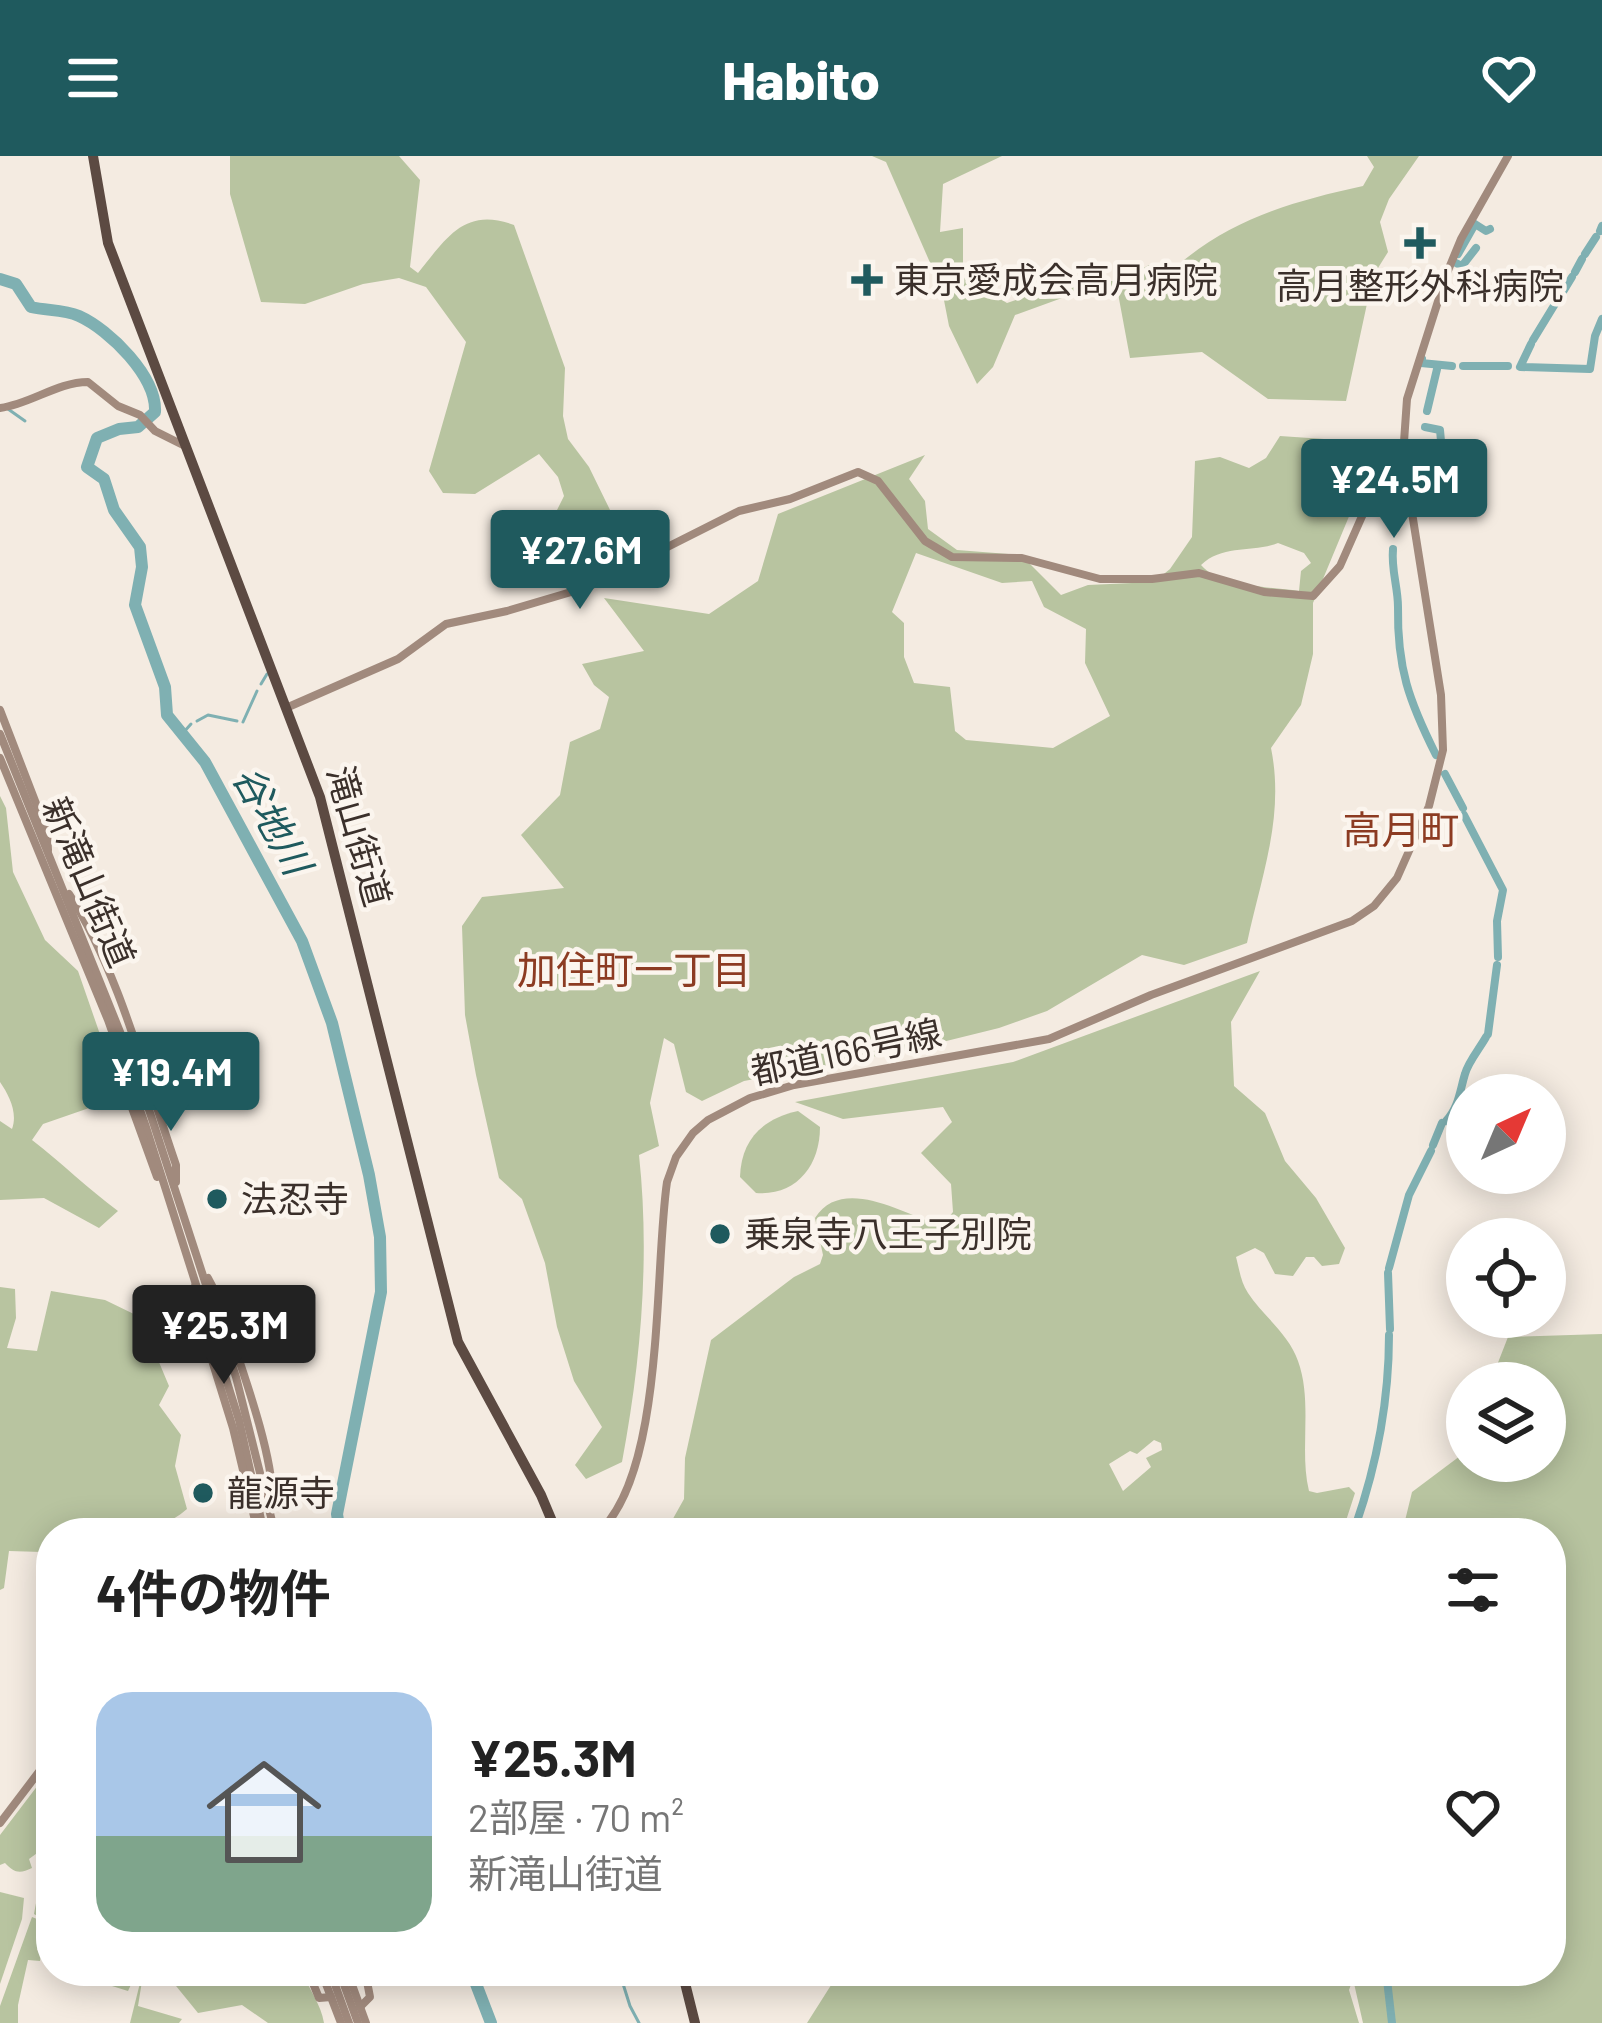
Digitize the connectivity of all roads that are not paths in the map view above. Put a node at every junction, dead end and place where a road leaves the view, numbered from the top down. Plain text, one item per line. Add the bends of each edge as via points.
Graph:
1 (93, 156) edge
2 (1508, 156) edge
3 (0, 408) edge
4 (184, 446) junction
5 (1403, 456) junction
6 (286, 708) junction
7 (0, 710) edge
8 (0, 734) edge
9 (0, 758) edge
10 (48, 856) junction
11 (257, 1518) edge
12 (272, 1518) edge
13 (551, 1518) edge
14 (612, 1518) edge
15 (36, 1776) edge
16 (0, 1823) edge
17 (314, 1986) edge
18 (332, 1986) edge
19 (340, 1986) edge
20 (345, 1986) edge
21 (368, 1986) edge
22 (686, 1986) edge
23 (331, 1997) junction
24 (360, 2007) junction
25 (354, 2023) edge
26 (695, 2023) edge

1 - 4 highway, 滝山街道 via 108,243
2 - 5 main road, 都道166号線 via 1447,273 1405,408
3 - 4 main road via 83,381
4 - 6 highway, 滝山街道
5 - 6 main road via 1386,462 1340,566 1313,596 1264,592 1199,572 1100,579 1022,558 952,557 925,541 878,481 858,472 739,511 588,587 446,624 398,659
5 - 14 main road, 都道166号線 via 1442,706 1441,762 1386,894 1321,934 1049,1039 779,1088 700,1126 667,1182 649,1406
6 - 13 highway, 滝山街道 via 330,830 458,1342
7 - 10 main road
8 - 10 main road, 新滝山街道
9 - 11 main road, 新滝山街道 via 113,1033 111,1050 196,1284 193,1299
10 - 12 main road, 新滝山街道 via 82,914 176,1165
15 - 16 main road
17 - 23 main road via 319,1998
18 - 23 main road
19 - 25 main road
20 - 24 main road
21 - 24 main road
22 - 26 highway
23 - 25 main road
24 - 25 main road

